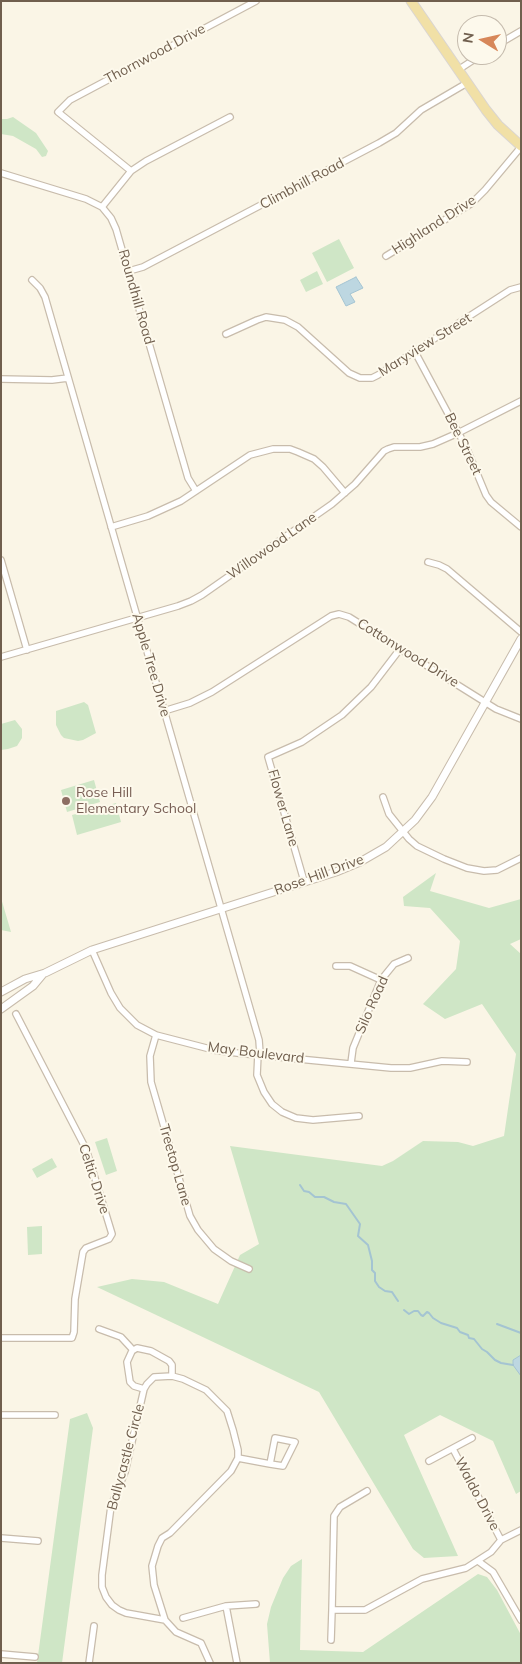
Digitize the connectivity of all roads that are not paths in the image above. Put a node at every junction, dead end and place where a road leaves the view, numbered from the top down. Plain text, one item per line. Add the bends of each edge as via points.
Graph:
1 (256, 1) edge
2 (411, 1) edge
3 (521, 31) edge
4 (507, 40) edge
5 (466, 65) edge
6 (458, 70) junction
7 (467, 84) junction
8 (230, 117) dead end
9 (521, 146) edge
10 (131, 171) junction
11 (1, 173) edge
12 (102, 207) junction
13 (386, 256) dead end
14 (129, 271) junction
15 (32, 280) dead end
16 (521, 287) edge
17 (226, 334) dead end
18 (415, 352) junction
19 (68, 378) junction
20 (1, 379) edge
21 (521, 401) edge
22 (458, 434) junction
23 (196, 491) junction
24 (345, 493) junction
25 (111, 527) junction
26 (521, 528) edge
27 (1, 560) edge
28 (428, 562) dead end
29 (2, 568) edge
30 (137, 618) junction
31 (521, 632) edge
32 (521, 639) edge
33 (400, 649) junction
34 (27, 650) junction
35 (1, 657) edge
36 (485, 702) junction
37 (164, 711) junction
38 (521, 719) edge
39 (382, 797) dead end
40 (403, 832) junction
41 (521, 858) edge
42 (304, 881) junction
43 (221, 908) junction
44 (92, 950) junction
45 (408, 958) dead end
46 (336, 966) dead end
47 (43, 974) junction
48 (381, 980) junction
49 (1, 992) edge
50 (1, 1009) edge
51 (16, 1014) dead end
52 (156, 1034) junction
53 (259, 1054) junction
54 (467, 1062) dead end
55 (351, 1063) junction
56 (359, 1116) dead end
57 (249, 1269) dead end
58 (99, 1329) dead end
59 (1, 1338) edge
60 (133, 1350) junction
61 (172, 1376) junction
62 (144, 1389) junction
63 (1, 1415) edge
64 (55, 1415) dead end
65 (472, 1438) dead end
66 (453, 1449) junction
67 (238, 1458) junction
68 (429, 1461) dead end
69 (270, 1464) junction
70 (367, 1491) dead end
71 (521, 1530) edge
72 (1, 1538) edge
73 (501, 1540) junction
74 (38, 1541) dead end
75 (478, 1561) junction
76 (256, 1604) dead end
77 (226, 1606) junction
78 (332, 1610) junction
79 (518, 1610) edge
80 (183, 1618) dead end
81 (165, 1620) junction
82 (521, 1620) edge
83 (94, 1626) dead end
84 (331, 1640) dead end
85 (1, 1654) edge
86 (35, 1657) dead end
87 (89, 1663) edge
88 (210, 1663) edge
89 (238, 1663) edge

1 - 10 street, Thornwood Drive via 70,100 58,112
2 - 6 main road
3 - 4 street
5 - 6 street
6 - 7 main road
7 - 9 main road via 492,118
7 - 14 street, Climbhill Road via 420,110 396,133 379,143 143,267
8 - 10 street
9 - 13 street, Highland Drive via 472,203
10 - 12 street
11 - 12 street via 86,198
12 - 14 street, Roundhill Road via 114,223
14 - 23 street, Roundhill Road via 188,478
15 - 19 street, Apple Tree Drive via 45,297
16 - 18 street, Maryview Street via 510,290
17 - 18 street, Maryview Street via 257,320 285,320 298,327 349,373 360,378 378,375
18 - 22 street, Bee Street
19 - 20 street
19 - 25 street, Apple Tree Drive
21 - 22 street, Willowood Lane
22 - 24 street, Willowood Lane via 427,446 388,448
22 - 26 street, Bee Street via 486,495
23 - 24 street via 250,455 280,448 314,459
23 - 25 street via 163,510
24 - 30 street, Willowood Lane via 202,595
25 - 30 street, Apple Tree Drive
27 - 29 street
28 - 31 street via 447,569
29 - 34 street
30 - 34 street, Willowood Lane
30 - 37 street, Apple Tree Drive
32 - 36 street, Rose Hill Drive
33 - 36 street, Cottonwood Drive
33 - 37 street, Cottonwood Drive via 339,611 212,692
33 - 42 street, Flower Lane via 371,687 347,711 302,742 268,757
34 - 35 street, Willowood Lane
36 - 38 street, Cottonwood Drive
36 - 40 street, Rose Hill Drive via 432,797
37 - 43 street, Apple Tree Drive
39 - 40 street via 388,814
40 - 41 street via 418,846 467,868 497,870
40 - 42 street, Rose Hill Drive via 386,847 360,862
42 - 43 street, Rose Hill Drive
43 - 44 street, Rose Hill Drive
43 - 53 street, Apple Tree Drive via 259,1040
44 - 47 street, Rose Hill Drive
44 - 52 street, May Boulevard via 120,1008 137,1025
45 - 48 street, Silo Road via 394,964
46 - 48 street via 350,966
47 - 49 street, Rose Hill Drive
47 - 50 street, Rose Hill Drive via 33,986
48 - 55 street, Silo Road via 353,1048
51 - 59 street, Celtic Drive via 86,1148 112,1234 109,1239 86,1248 84,1252 70,1338
52 - 53 street, May Boulevard via 214,1050
52 - 57 street, Treetop Lane via 150,1056 151,1082 190,1216 214,1249
53 - 55 street, May Boulevard
53 - 56 street, Apple Tree Drive via 257,1075 272,1104 282,1112 313,1120
54 - 55 street, May Boulevard via 442,1061 410,1068
58 - 60 street via 121,1337
60 - 61 street via 143,1348 169,1360
60 - 62 street, Ballycastle Circle via 126,1362 130,1382
61 - 62 street, Ballycastle Circle via 154,1377
61 - 67 street via 206,1390 226,1411
62 - 81 street, Ballycastle Circle via 125,1472 111,1506 102,1586 106,1597 119,1610
63 - 64 street
65 - 66 street
66 - 68 street
66 - 73 street, Waldo Drive
67 - 69 street
67 - 81 street via 232,1471 162,1538 158,1546 152,1566 154,1585
69 - 69 street via 283,1466 295,1442 275,1438
70 - 78 street via 340,1506 334,1516
71 - 73 street
72 - 74 street
73 - 75 street
75 - 78 street via 466,1568 422,1578 365,1610
75 - 79 street via 493,1572
76 - 77 street
77 - 80 street
77 - 89 street
78 - 84 street
79 - 82 street
81 - 88 street via 176,1632 201,1644
83 - 87 street
85 - 86 street

